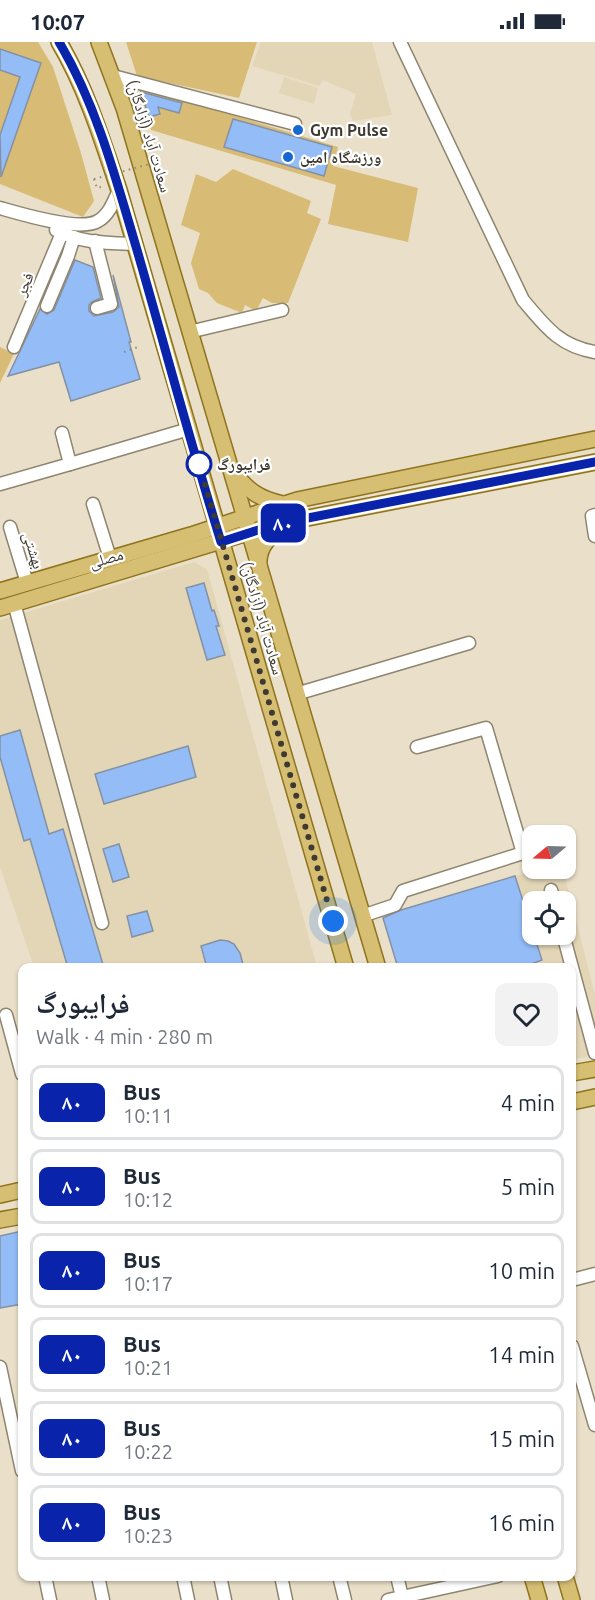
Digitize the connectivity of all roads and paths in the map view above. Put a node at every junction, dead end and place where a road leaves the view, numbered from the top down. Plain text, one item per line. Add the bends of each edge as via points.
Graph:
1 (59, 42) edge
2 (99, 42) edge
3 (400, 42) edge
4 (113, 76) junction
5 (295, 124) dead end
6 (150, 164) dead end
7 (97, 188) dead end
8 (119, 190) junction
9 (0, 208) edge
10 (34, 218) junction
11 (68, 235) junction
12 (95, 242) junction
13 (135, 244) junction
14 (47, 306) dead end
15 (97, 308) dead end
16 (282, 310) dead end
17 (189, 332) junction
18 (14, 347) dead end
19 (138, 347) dead end
20 (124, 352) dead end
21 (595, 352) edge
22 (189, 429) junction
23 (62, 433) dead end
24 (595, 439) edge
25 (595, 462) edge
26 (70, 464) junction
27 (229, 468) junction
28 (0, 484) edge
29 (205, 485) junction
30 (93, 504) dead end
31 (283, 504) junction
32 (595, 515) edge
33 (244, 517) junction
34 (308, 519) junction
35 (10, 526) dead end
36 (217, 526) junction
37 (248, 533) junction
38 (190, 534) junction
39 (595, 536) edge
40 (221, 542) junction
41 (195, 550) junction
42 (110, 558) junction
43 (259, 570) junction
44 (232, 576) junction
45 (27, 583) junction
46 (5, 589) edge
47 (7, 606) edge
48 (470, 643) dead end
49 (296, 694) junction
50 (417, 747) dead end
51 (362, 916) junction
52 (102, 923) dead end
53 (566, 945) edge
54 (345, 963) edge
55 (376, 963) edge
56 (571, 963) edge
57 (576, 982) edge
58 (6, 1015) dead end
59 (595, 1053) edge
60 (18, 1059) edge
61 (595, 1068) edge
62 (576, 1072) edge
63 (595, 1097) edge
64 (576, 1101) edge
65 (18, 1191) edge
66 (1, 1193) edge
67 (18, 1217) edge
68 (0, 1220) edge
69 (595, 1274) edge
70 (576, 1279) edge
71 (576, 1360) edge
72 (0, 1367) edge
73 (595, 1425) edge
74 (18, 1453) edge
75 (46, 1581) edge
76 (99, 1581) edge
77 (184, 1581) edge
78 (221, 1581) edge
79 (281, 1581) edge
80 (340, 1581) edge
81 (398, 1581) edge
82 (457, 1581) edge
83 (533, 1581) edge
84 (566, 1581) edge
85 (402, 1597) junction
86 (50, 1600) edge
87 (103, 1600) edge
88 (188, 1600) edge
89 (225, 1600) edge
90 (286, 1600) edge
91 (345, 1600) edge
92 (388, 1600) edge
93 (539, 1600) edge
94 (572, 1600) edge

1 - 8 main road, سعادت آباد (آزادگان) via 96,121
2 - 4 main road, سعادت آباد (آزادگان)
3 - 21 street via 523,300 550,332 579,349
4 - 5 street
4 - 17 main road, سعادت آباد (آزادگان)
6 - 7 path, bridge via 94,179
8 - 10 street via 105,216 91,225
8 - 13 main road, سعادت آباد (آزادگان)
9 - 10 street
10 - 11 street
11 - 12 street
11 - 14 street via 68,256
11 - 18 street, فجر
12 - 13 street
12 - 15 street via 111,304
13 - 22 main road, سعادت آباد (آزادگان)
16 - 17 street
17 - 27 main road, سعادت آباد (آزادگان)
19 - 20 path
22 - 26 street
22 - 29 main road, سعادت آباد (آزادگان)
23 - 26 street
24 - 31 main road
25 - 34 main road
26 - 28 street
27 - 31 main road via 249,490
27 - 33 main road, سعادت آباد (آزادگان)
29 - 36 main road, سعادت آباد (آزادگان)
29 - 38 main road via 204,516
30 - 42 street
31 - 33 main road
32 - 39 street
33 - 36 main road
33 - 37 main road, سعادت آباد (آزادگان)
34 - 37 main road
34 - 43 main road via 272,534 262,546
35 - 45 street, بهشتی
36 - 38 main road, مصلی
36 - 40 main road, سعادت آباد (آزادگان)
37 - 40 main road
37 - 43 main road, سعادت آباد (آزادگان)
38 - 42 main road, مصلی
40 - 41 main road, مصلی
40 - 44 main road, سعادت آباد (آزادگان)
41 - 44 main road via 216,559
41 - 47 main road, مصلی
42 - 45 main road, مصلی
43 - 49 main road, سعادت آباد (آزادگان)
44 - 54 main road, سعادت آباد (آزادگان)
45 - 46 main road, مصلی
46 - 47 main road
47 - 52 street
48 - 49 street
49 - 51 main road, سعادت آباد (آزادگان)
50 - 51 street via 486,728 523,853 403,891 395,905
51 - 55 main road, سعادت آباد (آزادگان)
53 - 56 street
57 - 59 street
58 - 60 street
61 - 62 main road
63 - 64 main road
65 - 66 main road
67 - 68 main road
69 - 70 street
71 - 73 street
72 - 74 street
75 - 86 street
76 - 87 street
77 - 88 street
78 - 89 street
79 - 90 street
80 - 91 street
81 - 85 street
82 - 85 street
83 - 93 main road
84 - 94 main road
85 - 92 street

